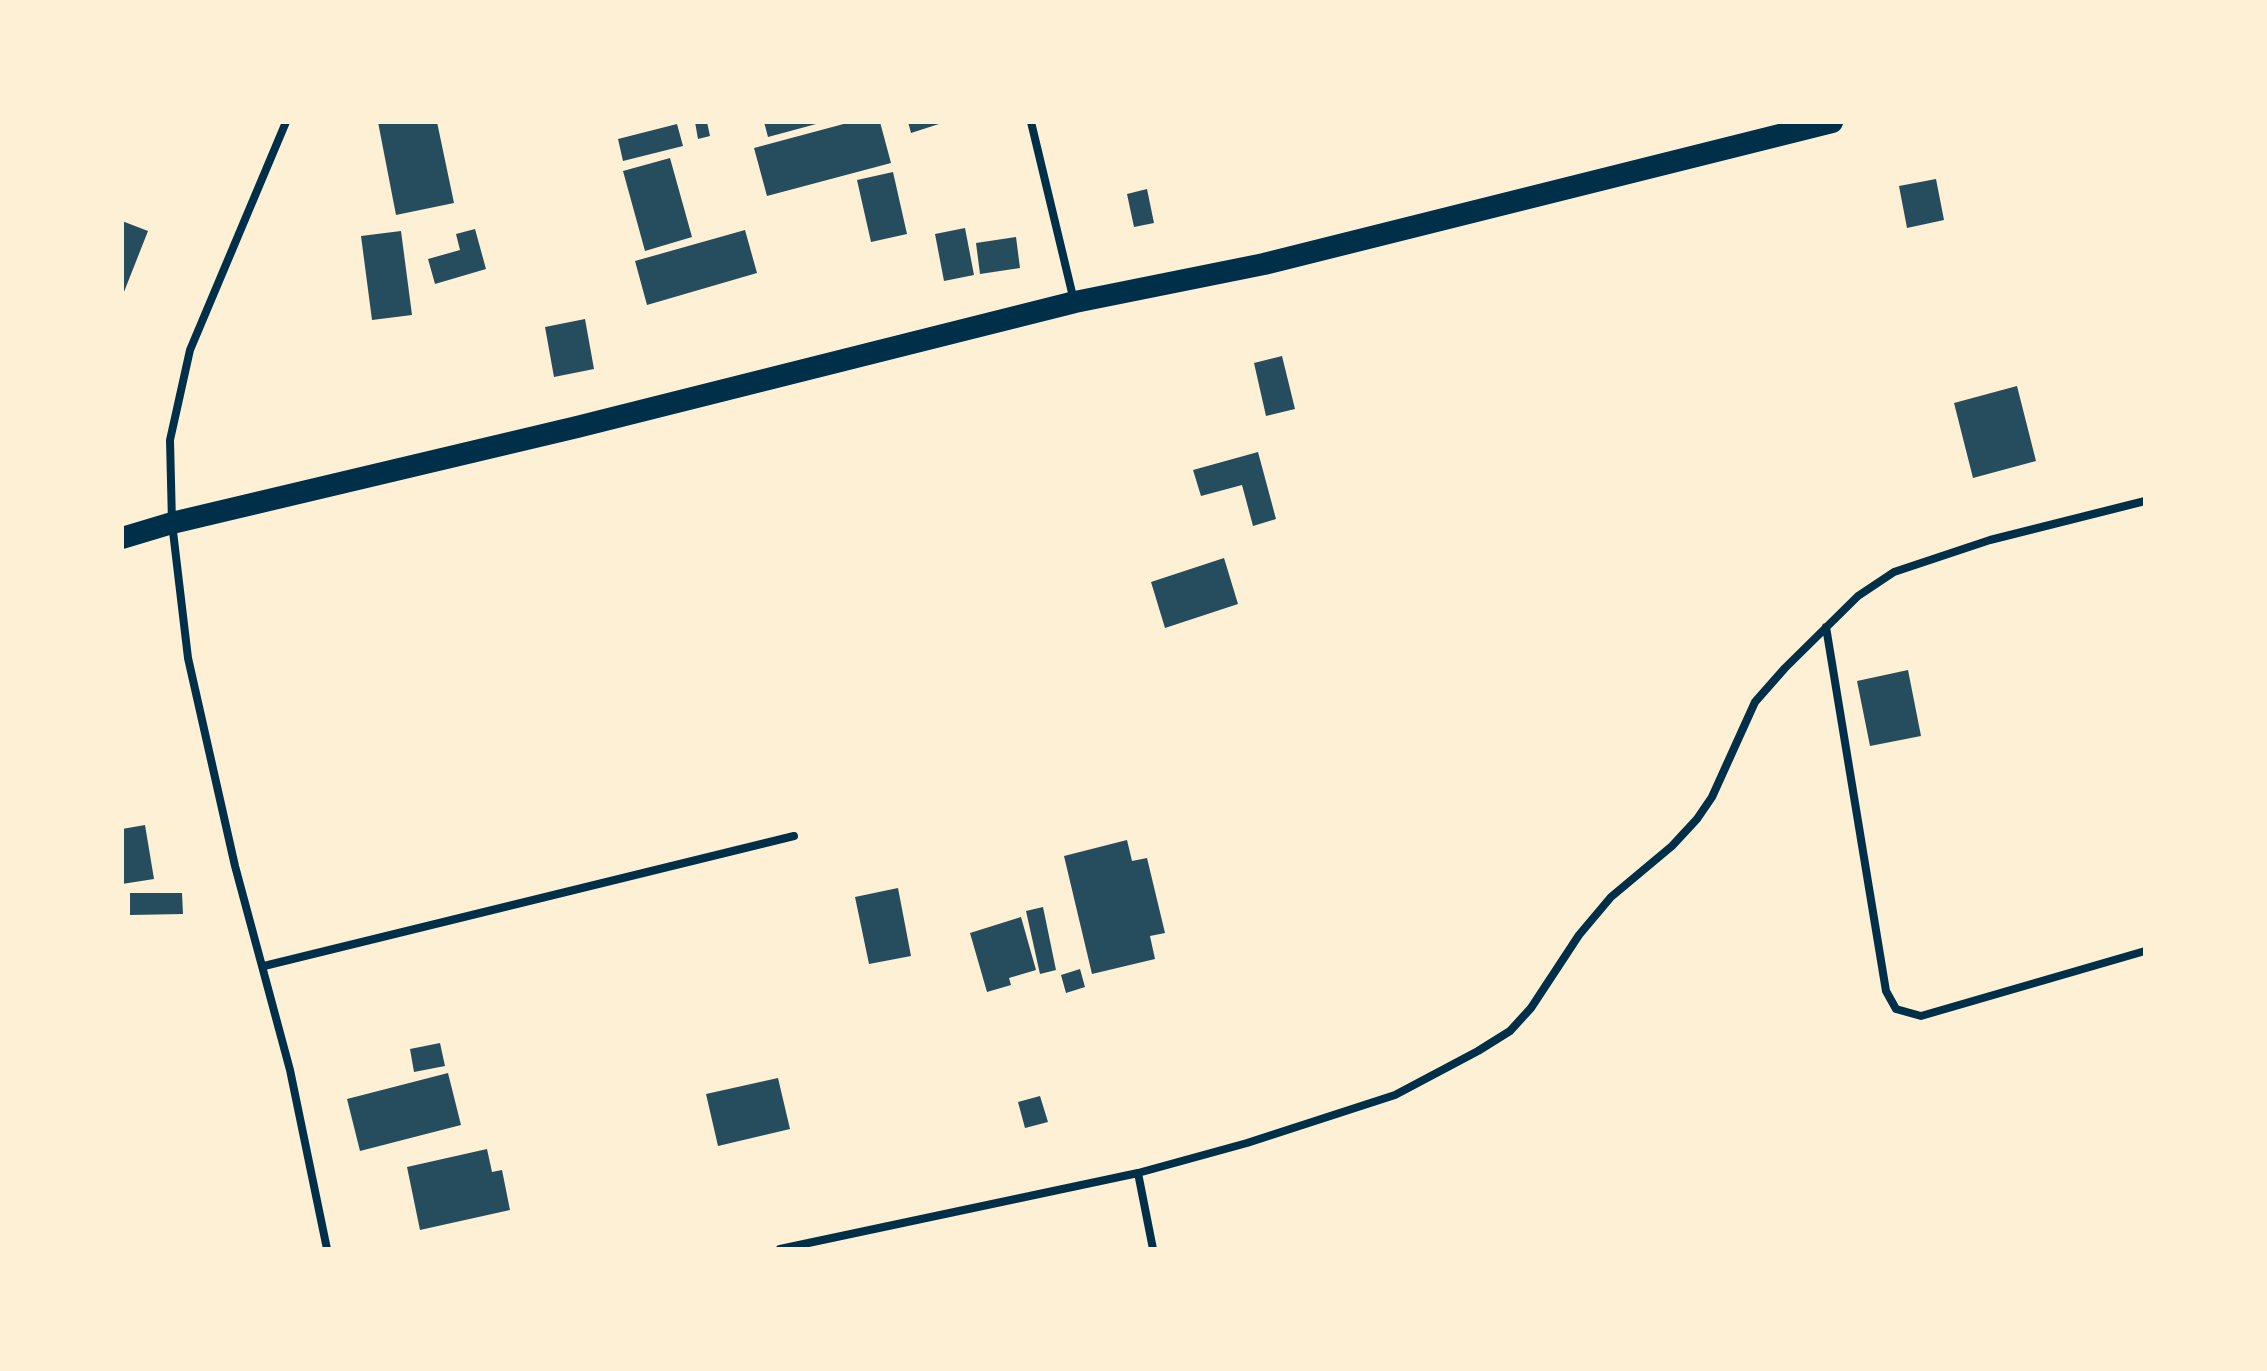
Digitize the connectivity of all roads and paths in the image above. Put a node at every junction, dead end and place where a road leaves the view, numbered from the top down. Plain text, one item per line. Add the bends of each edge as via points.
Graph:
1 (286, 122) edge
2 (1031, 122) edge
3 (1832, 122) edge
4 (1075, 302) junction
5 (2145, 501) edge
6 (172, 523) junction
7 (122, 538) edge
8 (1826, 627) junction
9 (794, 836) dead end
10 (2145, 951) edge
11 (264, 966) junction
12 (1138, 1173) junction
13 (327, 1249) edge
14 (780, 1249) edge
15 (1153, 1249) edge

1 - 6 street via 190,350 170,440
2 - 4 street
3 - 4 highway via 1264,264
4 - 6 highway
5 - 8 street via 1990,540 1894,572
6 - 7 highway
6 - 11 street via 188,658 235,866
8 - 10 street via 1886,991 1896,1009 1921,1016
8 - 12 street via 1755,702 1697,819 1611,897 1510,1031 1395,1095
9 - 11 street
11 - 13 street
12 - 14 street
12 - 15 street

